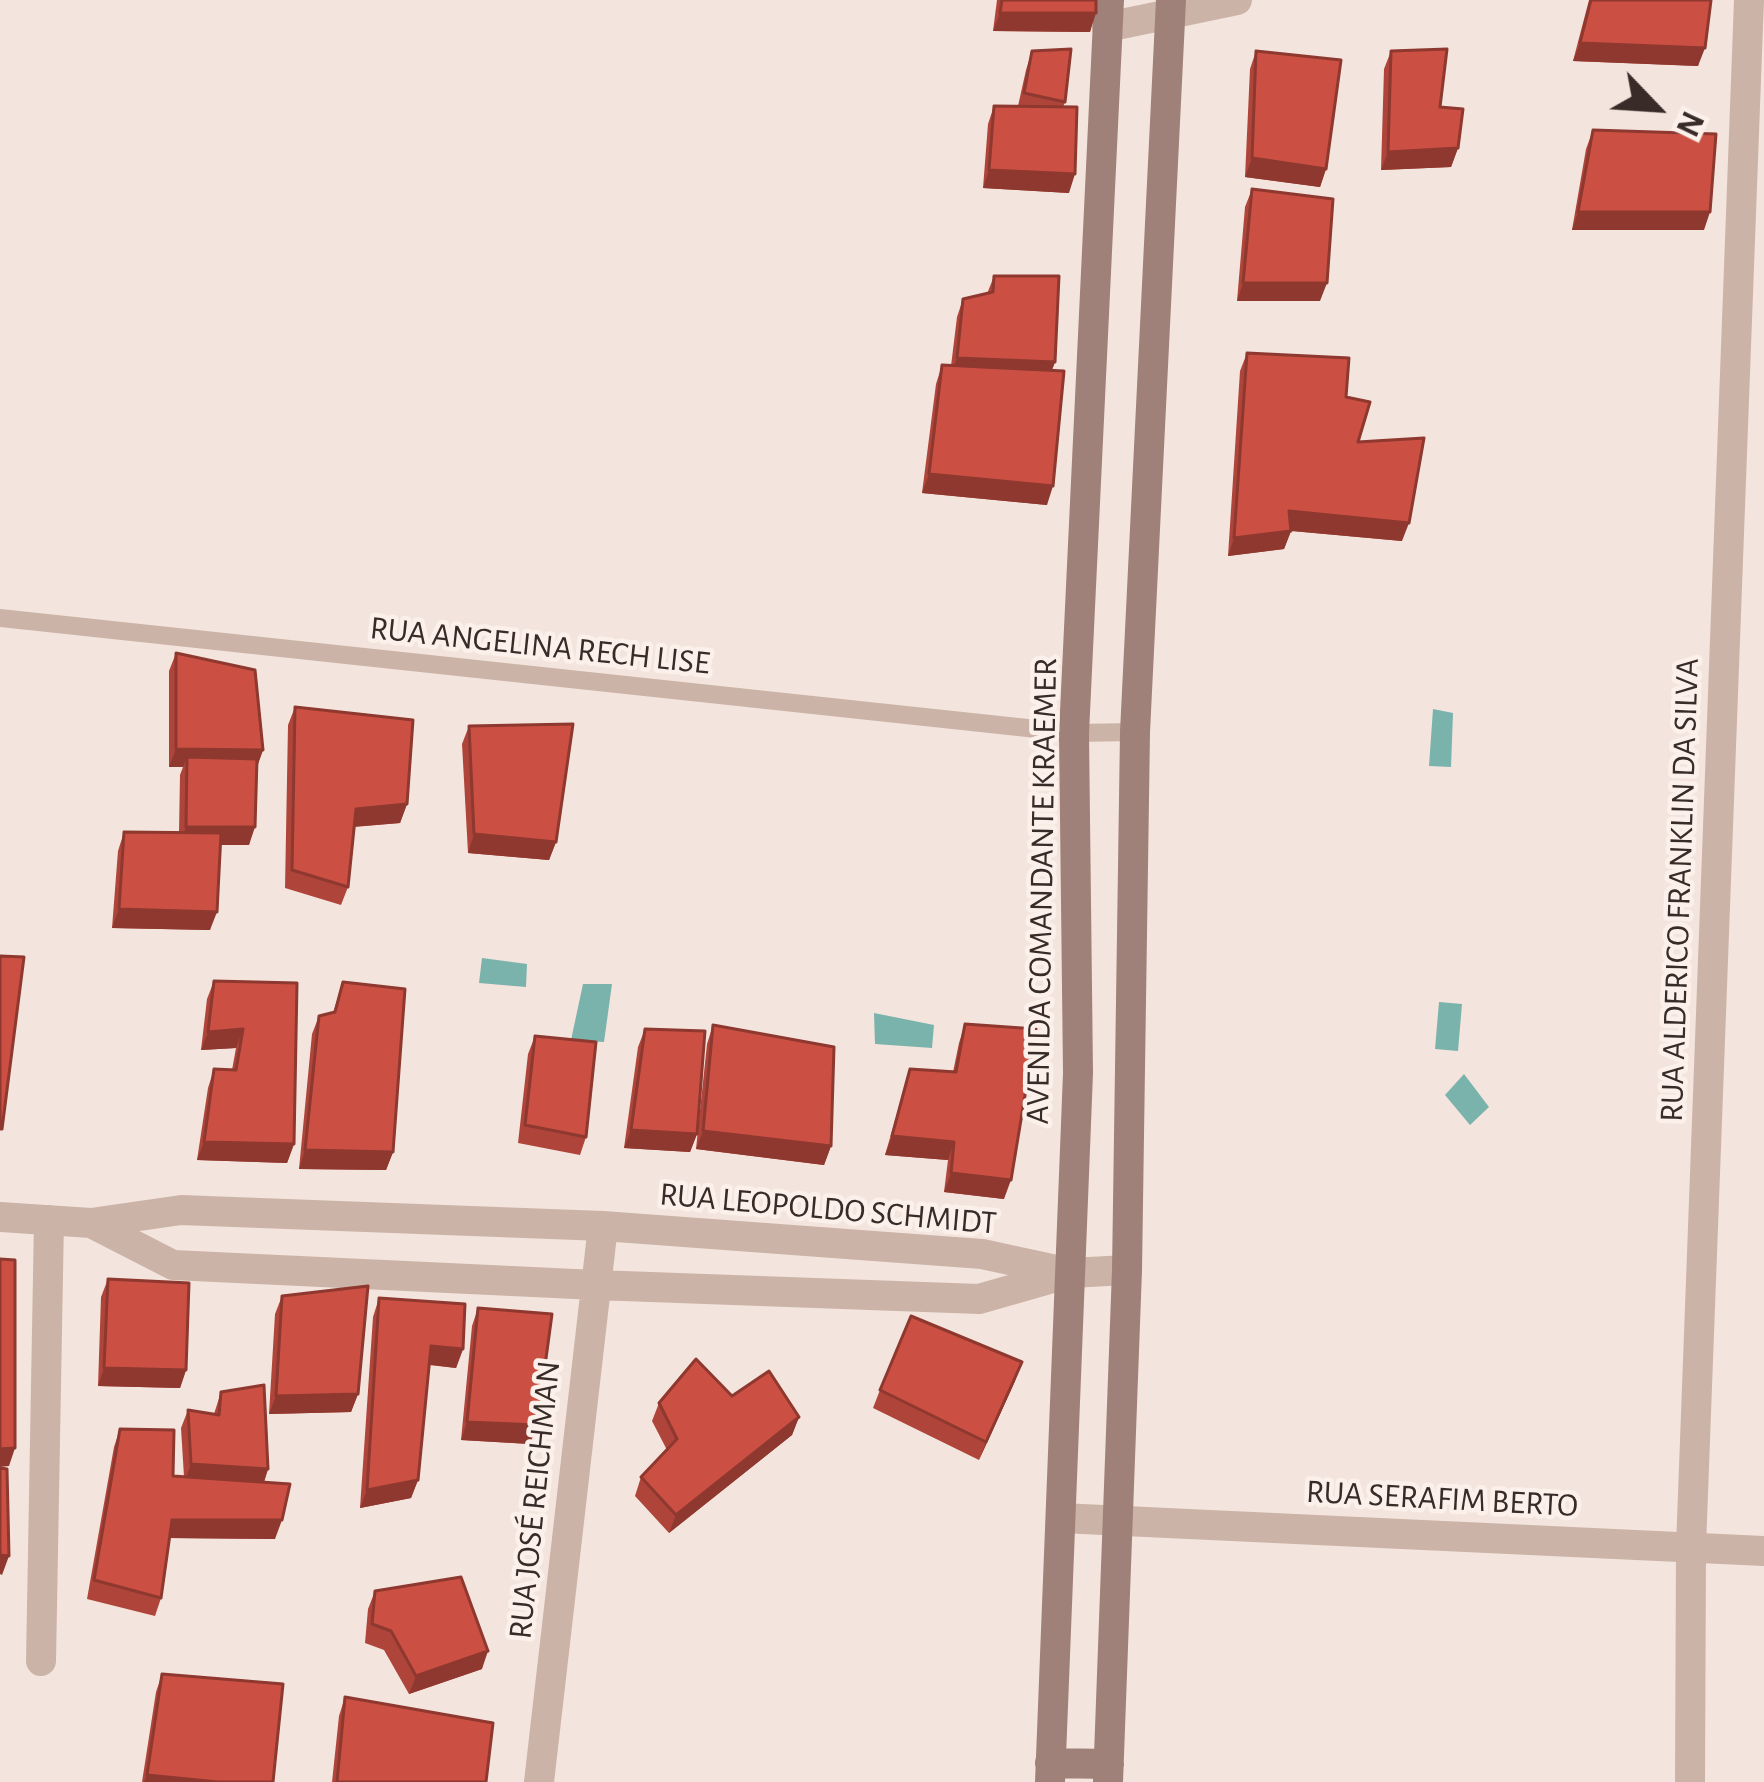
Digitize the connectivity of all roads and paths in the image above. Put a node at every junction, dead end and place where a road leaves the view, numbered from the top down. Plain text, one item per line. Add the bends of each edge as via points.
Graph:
1 (1237, 0) edge
2 (1749, 0) edge
3 (1170, 8) edge
4 (1108, 13) edge
5 (1096, 365) junction
6 (1151, 366) junction
7 (0, 618) edge
8 (1135, 732) junction
9 (1074, 734) junction
10 (1078, 1073) junction
11 (1129, 1073) junction
12 (0, 1217) edge
13 (49, 1220) junction
14 (92, 1223) junction
15 (603, 1226) junction
16 (1127, 1270) junction
17 (1070, 1273) junction
18 (596, 1285) junction
19 (1061, 1518) junction
20 (1116, 1519) junction
21 (1691, 1547) junction
22 (1764, 1551) edge
23 (41, 1660) dead end
24 (1050, 1772) edge
25 (1109, 1773) edge
26 (539, 1782) edge
27 (1690, 1782) edge

1 - 3 street
2 - 21 street, RUA ALDERICO FRANKLIN DA SILVA
3 - 4 street
3 - 6 main road
4 - 5 main road, AVENIDA COMANDANTE KRAEMER
5 - 6 main road
5 - 9 main road, AVENIDA COMANDANTE KRAEMER
6 - 8 main road
7 - 9 lane, RUA ANGELINA RECH LISE
8 - 9 lane, RUA ANGELINA RECH LISE
8 - 11 main road
9 - 10 main road, AVENIDA COMANDANTE KRAEMER
10 - 11 main road
10 - 17 main road, AVENIDA COMANDANTE KRAEMER
11 - 16 main road
12 - 13 street, RUA LEOPOLDO SCHMIDT
13 - 14 street, RUA LEOPOLDO SCHMIDT
13 - 23 street
14 - 15 street, RUA LEOPOLDO SCHMIDT via 181,1210
14 - 18 street, RUA LEOPOLDO SCHMIDT via 173,1265
15 - 17 street, RUA LEOPOLDO SCHMIDT via 982,1254
15 - 18 street, RUA JOSÉ REICHMAN
16 - 17 street
16 - 20 main road
17 - 18 street, RUA LEOPOLDO SCHMIDT via 979,1299
17 - 19 main road, AVENIDA COMANDANTE KRAEMER
18 - 26 street, RUA JOSÉ REICHMAN
19 - 20 street, RUA SERAFIM BERTO
19 - 24 main road, AVENIDA COMANDANTE KRAEMER
20 - 21 street, RUA SERAFIM BERTO
20 - 25 main road
21 - 22 street, RUA SERAFIM BERTO
21 - 27 street, RUA ALDERICO FRANKLIN DA SILVA
24 - 25 main road

